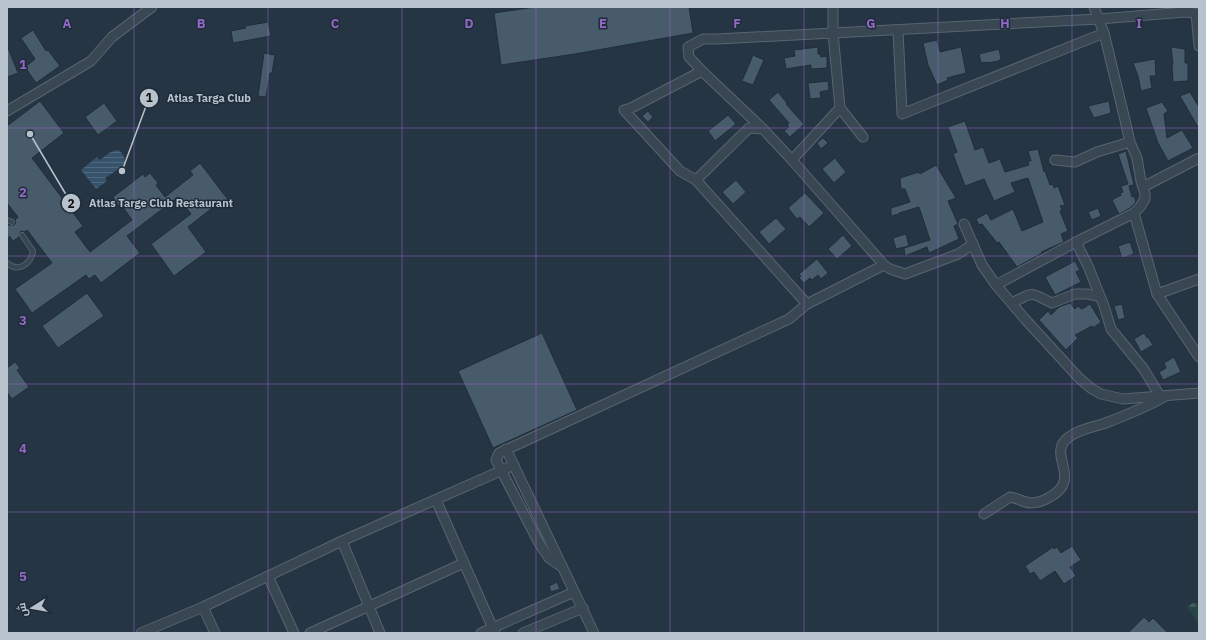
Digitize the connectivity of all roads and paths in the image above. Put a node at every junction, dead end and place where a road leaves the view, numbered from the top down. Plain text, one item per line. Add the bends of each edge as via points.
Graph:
1 (152, 7) edge
2 (833, 7) edge
3 (1094, 7) edge
4 (1198, 12) edge
5 (1099, 19) junction
6 (898, 30) junction
7 (833, 33) junction
8 (1104, 33) junction
9 (1199, 46) edge
10 (702, 71) junction
11 (840, 108) junction
12 (7, 111) edge
13 (763, 129) junction
14 (863, 137) dead end
15 (1130, 142) junction
16 (1199, 158) edge
17 (792, 160) junction
18 (1055, 160) dead end
19 (696, 180) junction
20 (1143, 187) junction
21 (1134, 213) junction
22 (964, 224) dead end
23 (17, 228) dead end
24 (22, 235) dead end
25 (7, 237) edge
26 (1076, 242) junction
27 (973, 244) junction
28 (7, 263) edge
29 (884, 265) junction
30 (1199, 279) edge
31 (996, 285) junction
32 (1157, 294) junction
33 (1100, 297) junction
34 (1012, 303) junction
35 (807, 304) junction
36 (1199, 357) edge
37 (1199, 393) edge
38 (1164, 396) junction
39 (506, 449) junction
40 (514, 465) junction
41 (501, 470) junction
42 (436, 500) junction
43 (984, 514) dead end
44 (342, 541) junction
45 (464, 563) junction
46 (562, 567) junction
47 (268, 576) junction
48 (574, 592) junction
49 (369, 606) junction
50 (203, 607) junction
51 (583, 608) junction
52 (494, 630) edge
53 (142, 633) edge
54 (215, 633) edge
55 (294, 633) edge
56 (310, 633) edge
57 (380, 633) edge
58 (482, 633) edge
59 (523, 633) edge
60 (594, 633) edge

1 - 12 street via 112,37 91,61
2 - 7 street
3 - 5 street
4 - 5 street
4 - 9 street
5 - 6 street
5 - 8 street
6 - 7 street
6 - 8 street via 902,114
7 - 10 street via 703,39 688,47 689,57
7 - 11 street
8 - 15 street
10 - 13 street
10 - 19 street via 624,110 680,171
11 - 14 street
11 - 17 street
13 - 17 street
13 - 19 street via 749,128
15 - 18 street via 1075,162
15 - 20 street via 1137,158
16 - 20 street
17 - 29 street
19 - 35 street
20 - 21 street via 1145,199
21 - 26 street
21 - 32 street
22 - 27 street
23 - 25 path
24 - 28 lane via 33,250 31,259 22,266 13,268
26 - 31 street
26 - 33 street
27 - 29 street via 958,254 905,274
27 - 31 street via 982,265
29 - 35 street
30 - 32 street
31 - 34 street
32 - 36 street
33 - 34 street via 1075,294 1052,303 1036,294 1029,294
33 - 38 street via 1111,329
34 - 38 street via 1079,378 1092,389 1123,399
35 - 39 street via 789,319
37 - 38 street
38 - 43 street via 1140,410 1068,437 1061,452 1065,480 1056,494 1031,503 1010,497
39 - 40 street
39 - 41 street via 499,453 496,460
40 - 41 street
40 - 46 street
41 - 42 street
41 - 46 street via 549,558
42 - 44 street
42 - 45 street
44 - 47 street
44 - 49 street
45 - 49 street
45 - 52 street
46 - 48 street
47 - 50 street
47 - 55 street
48 - 51 street
48 - 52 street
49 - 56 street
49 - 57 street
50 - 53 street
50 - 54 street
51 - 59 street
51 - 60 street
52 - 58 street

